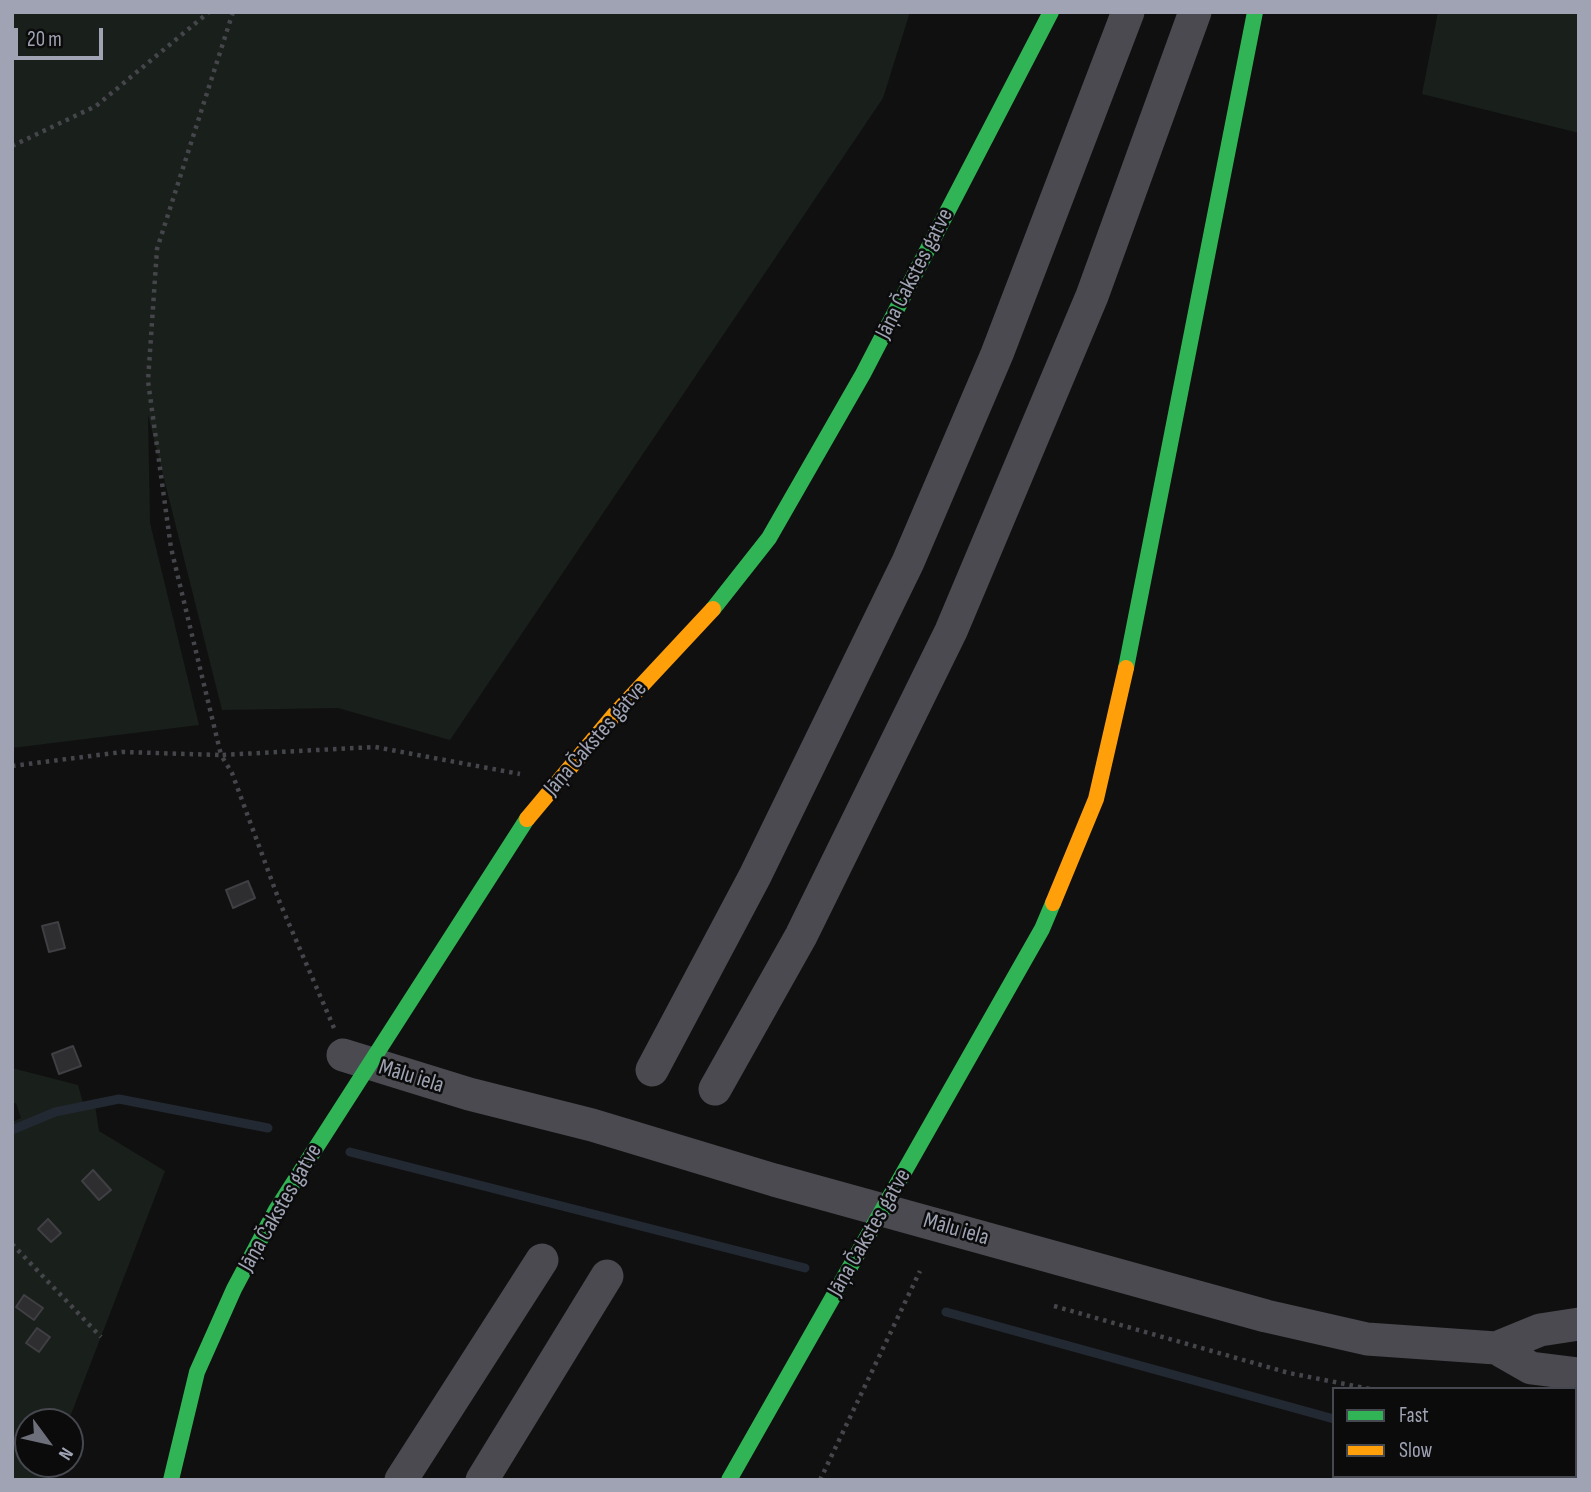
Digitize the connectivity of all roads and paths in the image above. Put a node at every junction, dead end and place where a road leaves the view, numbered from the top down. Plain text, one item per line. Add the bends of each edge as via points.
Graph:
1 (209, 12) edge
2 (233, 12) edge
3 (1051, 12) edge
4 (1128, 12) edge
5 (1195, 12) edge
6 (1255, 12) edge
7 (12, 146) edge
8 (221, 755) junction
9 (12, 766) edge
10 (555, 785) junction
11 (356, 1060) junction
12 (652, 1070) dead end
13 (715, 1089) dead end
14 (882, 1209) junction
15 (12, 1244) edge
16 (542, 1260) dead end
17 (920, 1270) dead end
18 (607, 1276) dead end
19 (1054, 1306) dead end
20 (1579, 1324) edge
21 (101, 1337) dead end
22 (1496, 1348) junction
23 (1579, 1374) edge
24 (1360, 1387) edge
25 (171, 1480) edge
26 (401, 1480) edge
27 (482, 1480) edge
28 (729, 1480) edge
29 (820, 1480) edge

1 - 7 path via 96,106
2 - 8 path via 157,249 148,381 171,548
3 - 10 street, Jāņa Čakstes gatve via 863,374 769,538 699,628 615,714
4 - 12 street via 997,354 908,562 755,876
5 - 13 street via 1092,296 951,631 801,936
6 - 14 street, Jāņa Čakstes gatve via 1124,679 1096,799 1042,929
8 - 9 path via 122,752
8 - 10 path via 376,747
8 - 11 path via 232,773 280,903
10 - 11 street, Jāņa Čakstes gatve via 518,830
11 - 14 street, Mālu iela
11 - 25 street, Jāņa Čakstes gatve via 234,1289 197,1372
14 - 22 street, Mālu iela via 1266,1317 1354,1336
14 - 28 street, Jāņa Čakstes gatve
15 - 21 path
16 - 26 street
17 - 29 path
18 - 27 street
19 - 24 path via 1289,1373
20 - 22 street, Mālu iela via 1539,1330
22 - 23 street, Mālu iela via 1531,1368

